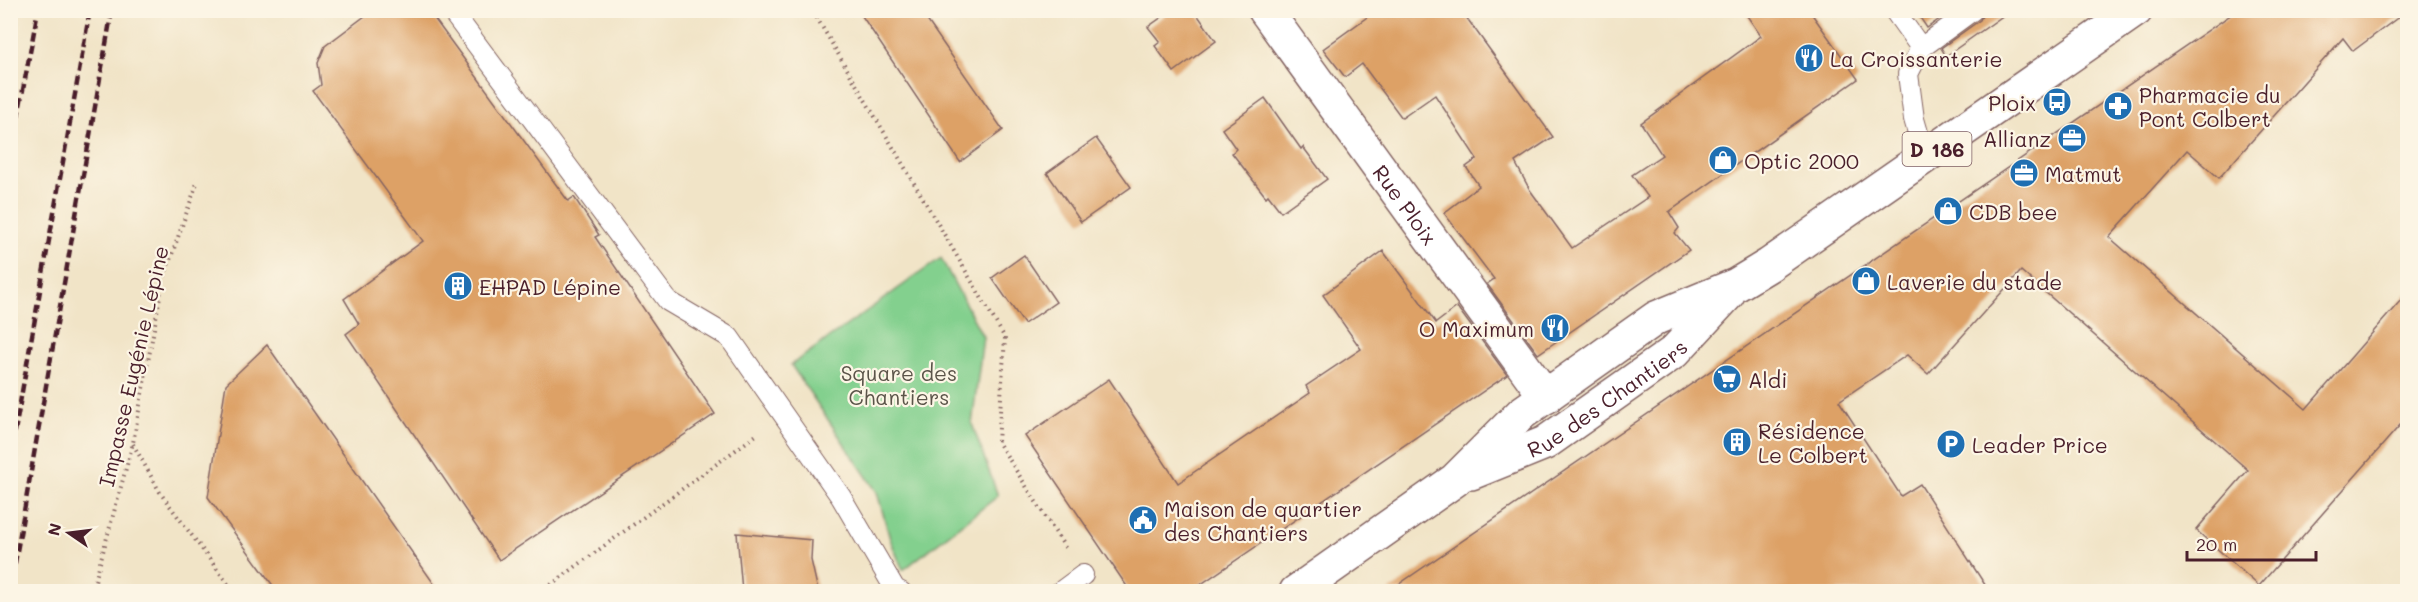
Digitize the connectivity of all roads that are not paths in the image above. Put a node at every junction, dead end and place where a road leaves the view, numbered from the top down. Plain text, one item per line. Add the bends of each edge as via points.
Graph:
1 (451, 10) edge
2 (1265, 10) edge
3 (1894, 10) edge
4 (1973, 10) edge
5 (2136, 10) edge
6 (1921, 48) junction
7 (1925, 157) junction
8 (1736, 285) junction
9 (1546, 397) junction
10 (1455, 480) junction
11 (1083, 575) road end
12 (901, 591) edge
13 (1060, 591) edge
14 (1296, 591) edge

1 - 12 lane via 668,301 729,337 841,497 896,589
2 - 9 main road, Rue Ploix
3 - 6 lane
4 - 6 lane
5 - 7 main road, Rue des Chantiers / D 186
6 - 7 lane via 1908,74 1914,119
7 - 8 main road, Rue des Chantiers / D 186
8 - 9 main road, Rue des Chantiers / D 186 via 1656,318
8 - 10 main road, Rue des Chantiers / D 186 via 1674,352 1545,443
9 - 10 main road, Rue des Chantiers / D 186 via 1522,413
10 - 14 main road, Rue des Chantiers / D 186
11 - 13 lane

